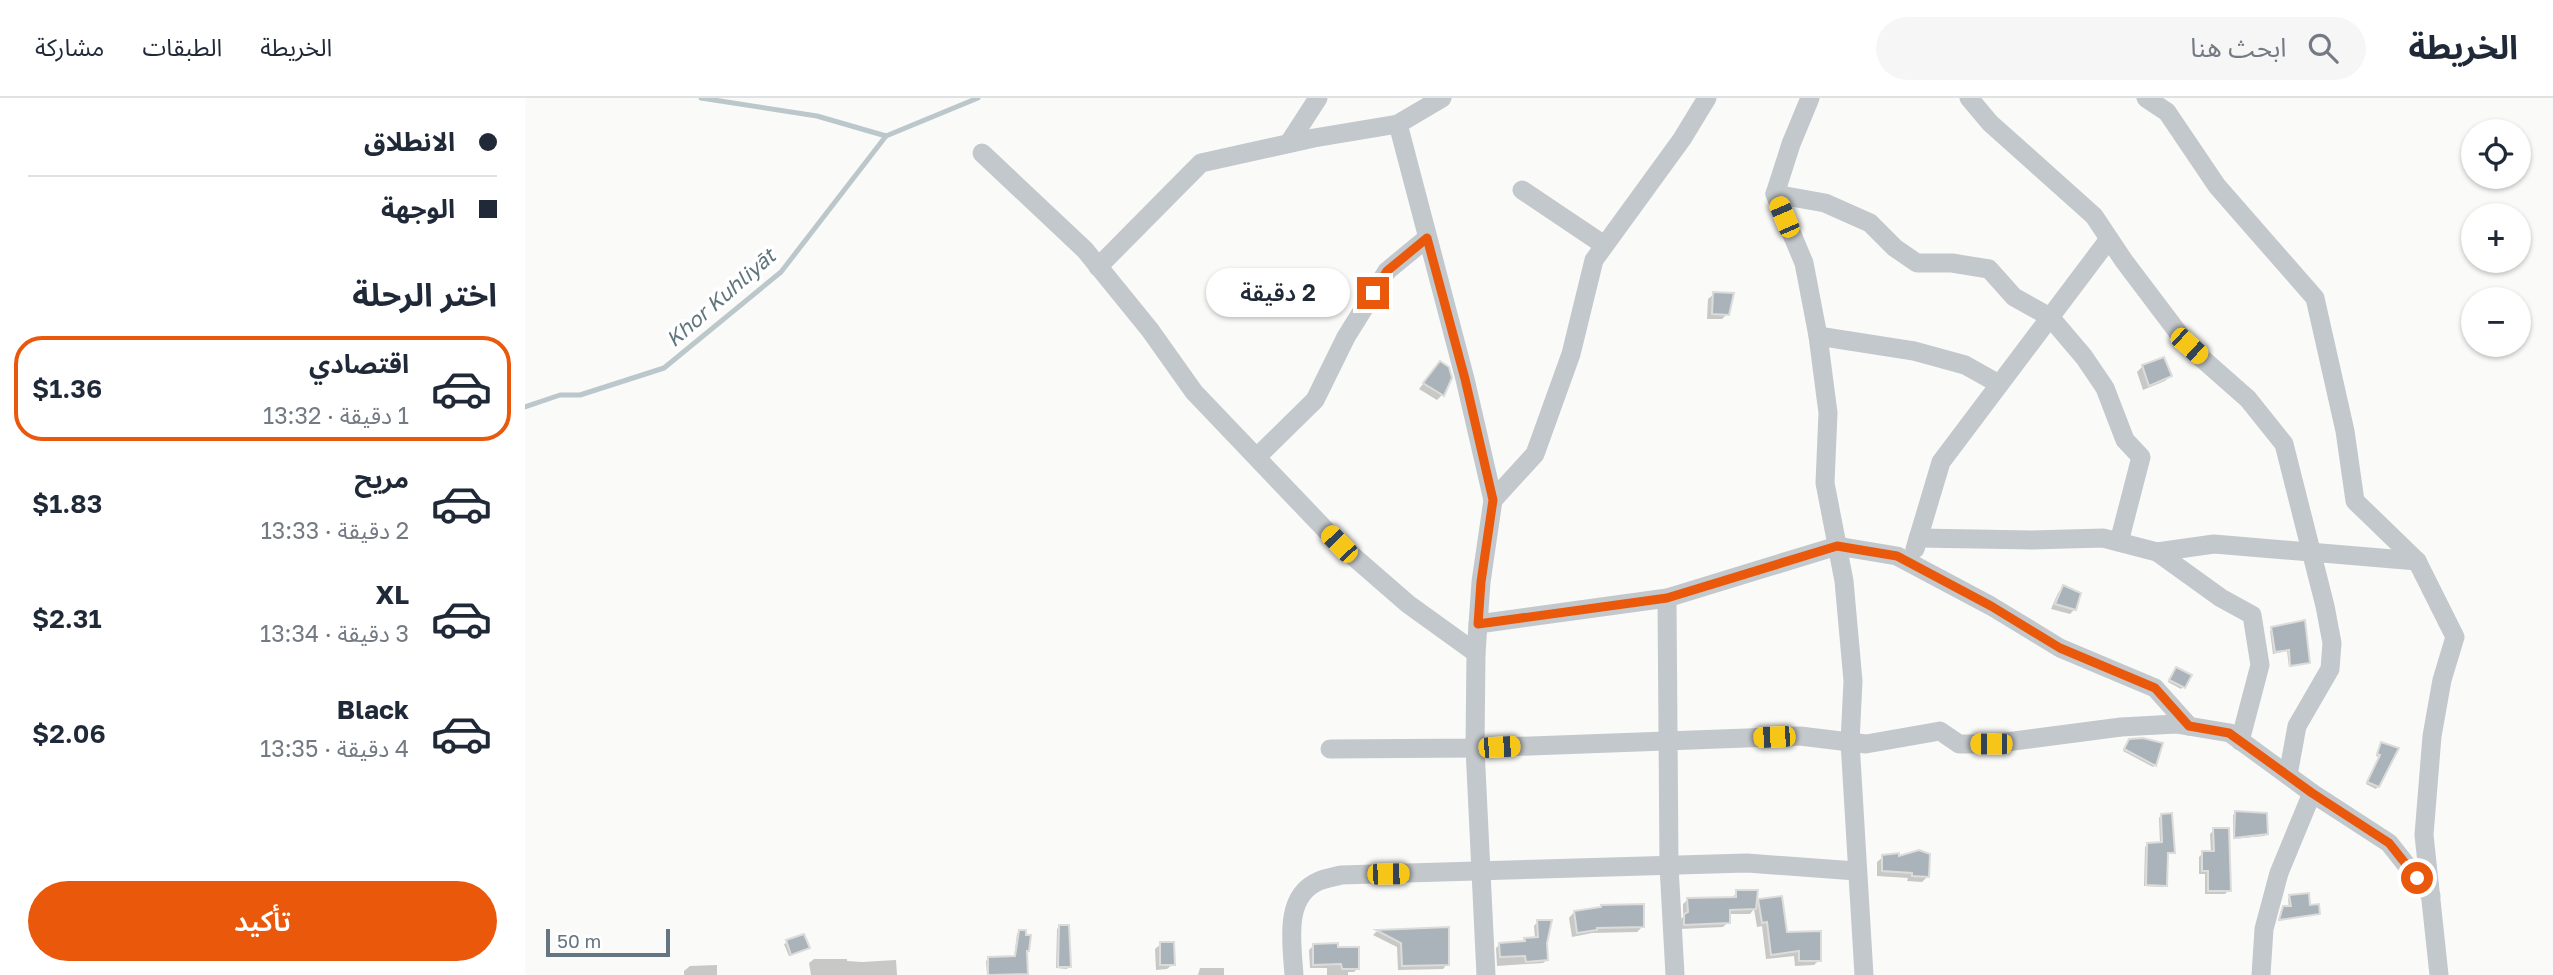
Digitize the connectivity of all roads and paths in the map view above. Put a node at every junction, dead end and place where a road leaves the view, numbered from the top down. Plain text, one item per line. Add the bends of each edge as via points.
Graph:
1 (1318, 98) edge
2 (1442, 98) edge
3 (1707, 98) edge
4 (1810, 98) edge
5 (1969, 98) edge
6 (2147, 98) edge
7 (1398, 124) junction
8 (1289, 143) junction
9 (982, 153) dead end
10 (1522, 190) dead end
11 (1775, 194) junction
12 (1427, 238) junction
13 (2109, 239) junction
14 (1604, 246) junction
15 (1098, 267) junction
16 (2050, 317) junction
17 (1818, 336) junction
18 (1999, 384) junction
19 (1257, 457) junction
20 (1493, 500) junction
21 (1918, 538) junction
22 (2119, 542) junction
23 (1837, 546) junction
24 (2157, 552) junction
25 (2312, 552) junction
26 (2417, 561) junction
27 (1911, 563) junction
28 (1667, 598) junction
29 (1478, 624) junction
30 (1476, 653) junction
31 (2189, 726) junction
32 (1669, 740) junction
33 (2240, 741) junction
34 (1850, 742) junction
35 (1475, 748) junction
36 (1330, 749) dead end
37 (2288, 775) junction
38 (2312, 793) junction
39 (1669, 866) junction
40 (1481, 871) junction
41 (1856, 871) junction
42 (2431, 896) junction
43 (1294, 975) edge
44 (1486, 975) edge
45 (1675, 975) edge
46 (1864, 975) edge
47 (2261, 975) edge
48 (2439, 975) edge

1 - 8 street
2 - 7 street
3 - 14 street
4 - 11 street
5 - 13 street via 1990,123 2094,216
6 - 26 street via 2167,112 2217,186 2315,298 2345,431 2355,501
7 - 8 street
7 - 12 street
8 - 15 street via 1201,163
9 - 15 street
10 - 14 street
11 - 16 street via 1825,202 1870,223 1917,262 1989,269 2014,297
11 - 17 street via 1804,263
12 - 19 street via 1387,271 1346,337 1315,400
12 - 20 street
13 - 16 street
13 - 25 street via 2189,346 2248,399 2284,444
14 - 20 street via 1594,260 1571,354 1535,454
15 - 19 street via 1193,392
16 - 18 street
16 - 22 street via 2105,388 2125,440 2141,457
17 - 18 street via 1914,351 1965,365
17 - 23 street via 1828,413 1825,483
18 - 21 street via 1941,462
19 - 30 street via 1339,544 1408,604
20 - 29 street
21 - 22 street via 2103,538
21 - 27 street
22 - 24 street
23 - 27 street via 1897,556
23 - 28 street
23 - 34 street via 1853,681
24 - 25 street via 2214,544
24 - 33 street via 2252,615 2260,665
25 - 26 street
25 - 37 street via 2332,643 2330,668 2297,726
26 - 42 street via 2455,637 2432,736 2424,835
27 - 31 street via 2060,648 2155,688
28 - 29 street
28 - 32 street
29 - 30 street
30 - 35 street
31 - 33 street via 2229,733
31 - 34 street via 2120,727 1991,744 1959,744 1940,731 1866,744
32 - 34 street via 1800,736
32 - 35 street
32 - 39 street
33 - 37 street
34 - 41 street
35 - 36 street
35 - 40 street
37 - 38 street
38 - 42 street via 2389,843
38 - 47 street via 2279,873 2264,929
39 - 40 street
39 - 41 street via 1747,863
39 - 45 street
40 - 43 street via 1341,875 1318,881 1294,906
40 - 44 street
41 - 46 street
42 - 48 street

